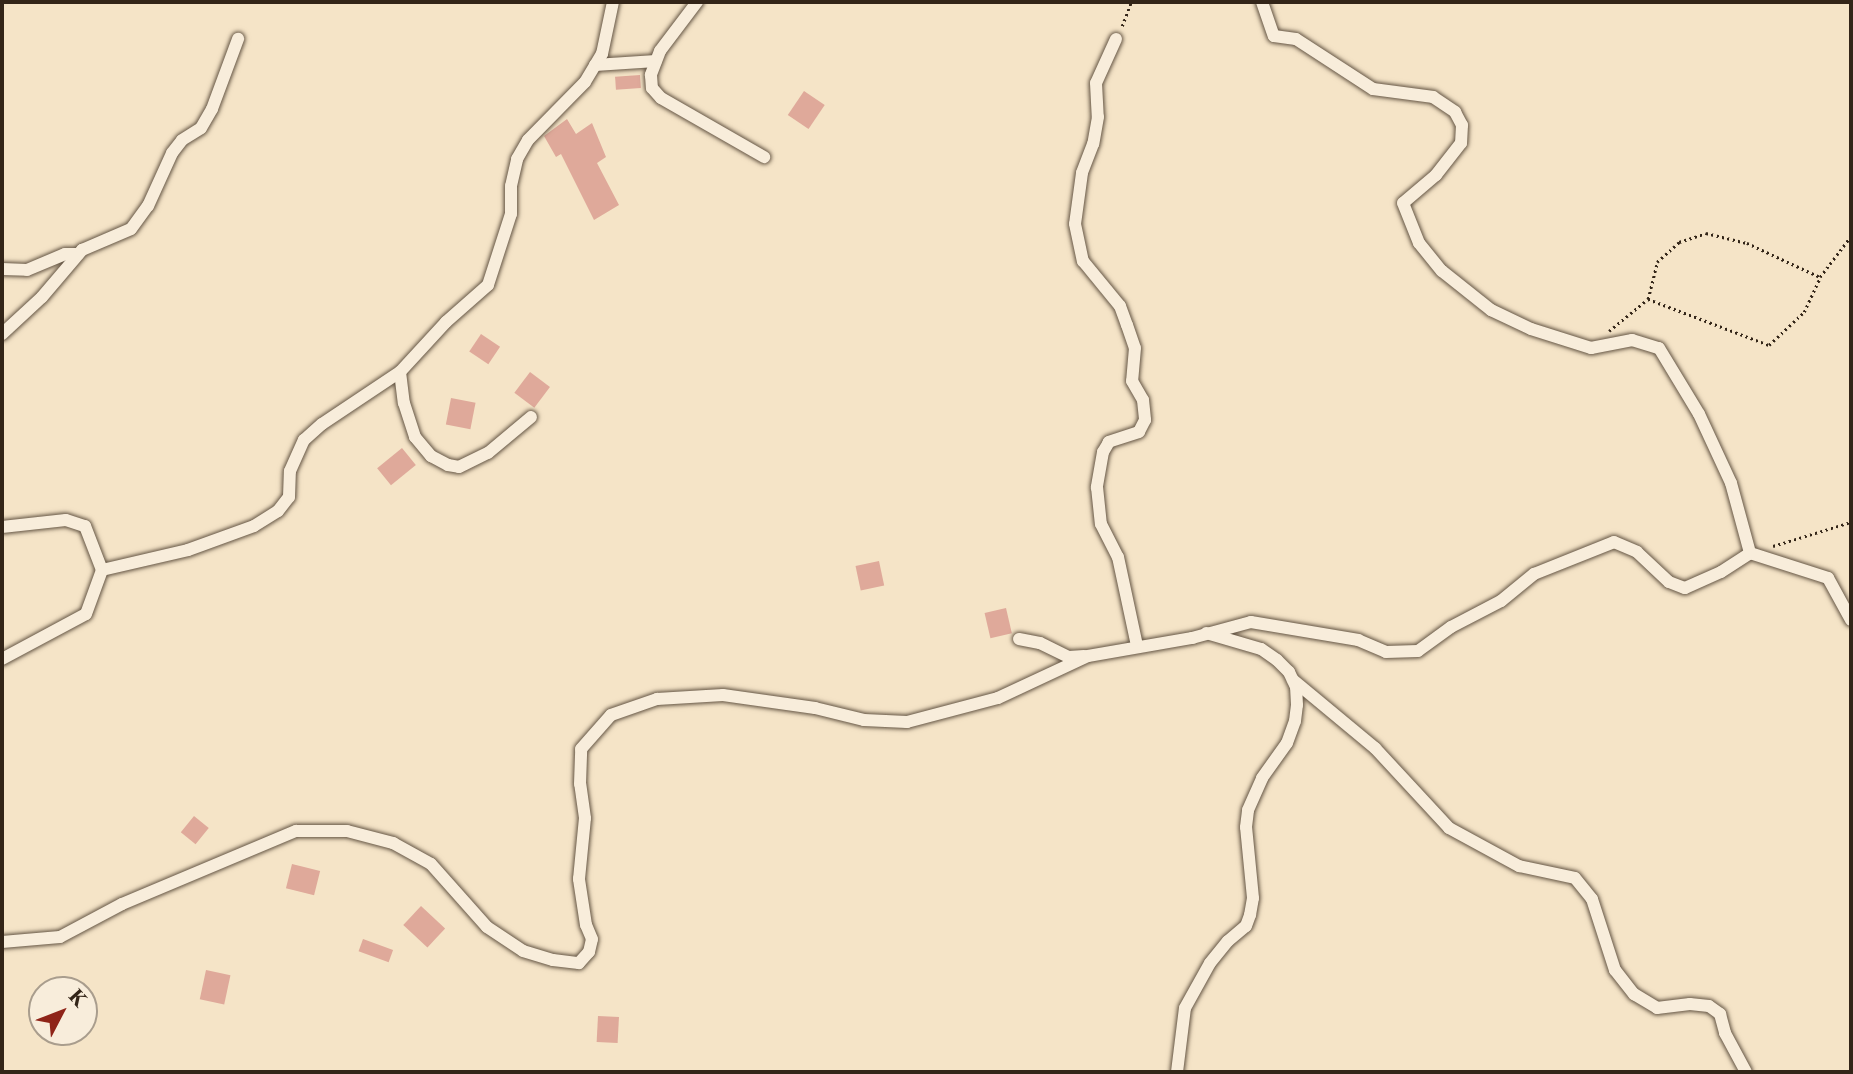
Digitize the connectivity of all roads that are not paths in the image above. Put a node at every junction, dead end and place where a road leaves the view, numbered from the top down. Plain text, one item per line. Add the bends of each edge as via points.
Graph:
1 (614, 2) edge
2 (697, 2) edge
3 (1262, 2) edge
4 (239, 39) dead end
5 (1116, 39) road end
6 (656, 61) junction
7 (595, 65) junction
8 (764, 158) dead end
9 (78, 254) junction
10 (2, 269) edge
11 (2, 334) edge
12 (400, 372) junction
13 (531, 417) dead end
14 (2, 527) edge
15 (1750, 553) junction
16 (102, 570) junction
17 (1851, 620) edge
18 (1206, 633) junction
19 (1019, 639) dead end
20 (1137, 646) junction
21 (1088, 656) junction
22 (2, 659) edge
23 (1293, 680) junction
24 (2, 942) edge
25 (1177, 1072) edge
26 (1746, 1072) edge

1 - 7 street via 609,32
2 - 6 street
3 - 15 street via 1274,36 1296,39 1373,89 1433,97 1455,112 1462,125 1461,143 1436,175 1403,203 1419,243 1442,271 1491,310 1531,329 1591,348 1632,340 1659,348 1699,414 1731,483
4 - 9 street via 212,109 201,128 172,153 131,229
5 - 20 street via 1096,83 1098,117 1082,173 1075,224 1083,261 1120,306 1128,325 1135,348 1132,381 1143,400 1145,420 1139,432 1109,442 1097,487 1101,524 1118,557
6 - 7 street
6 - 8 street via 652,88 662,98
7 - 12 street via 528,139 517,159 511,214 488,285
9 - 10 street via 65,254 27,270
9 - 11 street via 42,297
12 - 13 street via 415,437 431,456 448,465 459,467 488,453
12 - 16 street via 304,440 290,471 289,497 278,511 254,526 188,550
14 - 16 street via 66,520 85,526
15 - 17 street via 1828,578
15 - 18 street via 1685,588 1669,582 1637,552 1614,541 1534,573 1501,601 1451,627 1419,651 1386,652 1357,640 1251,622
16 - 22 street via 86,614
18 - 20 street
18 - 23 street via 1261,649
19 - 21 street via 1069,657
20 - 21 street
21 - 24 street via 998,698 907,722 864,720 723,695 657,699 611,715 581,749 585,818 579,879 592,939 589,952 579,963 523,951 487,927 431,864 393,843 347,831 296,831 122,904 60,937
23 - 25 street via 1295,722 1248,810 1250,915 1246,926 1210,963 1185,1009
23 - 26 street via 1375,748 1449,828 1519,866 1575,878 1592,899 1615,970 1634,994 1657,1008 1709,1006 1720,1014

